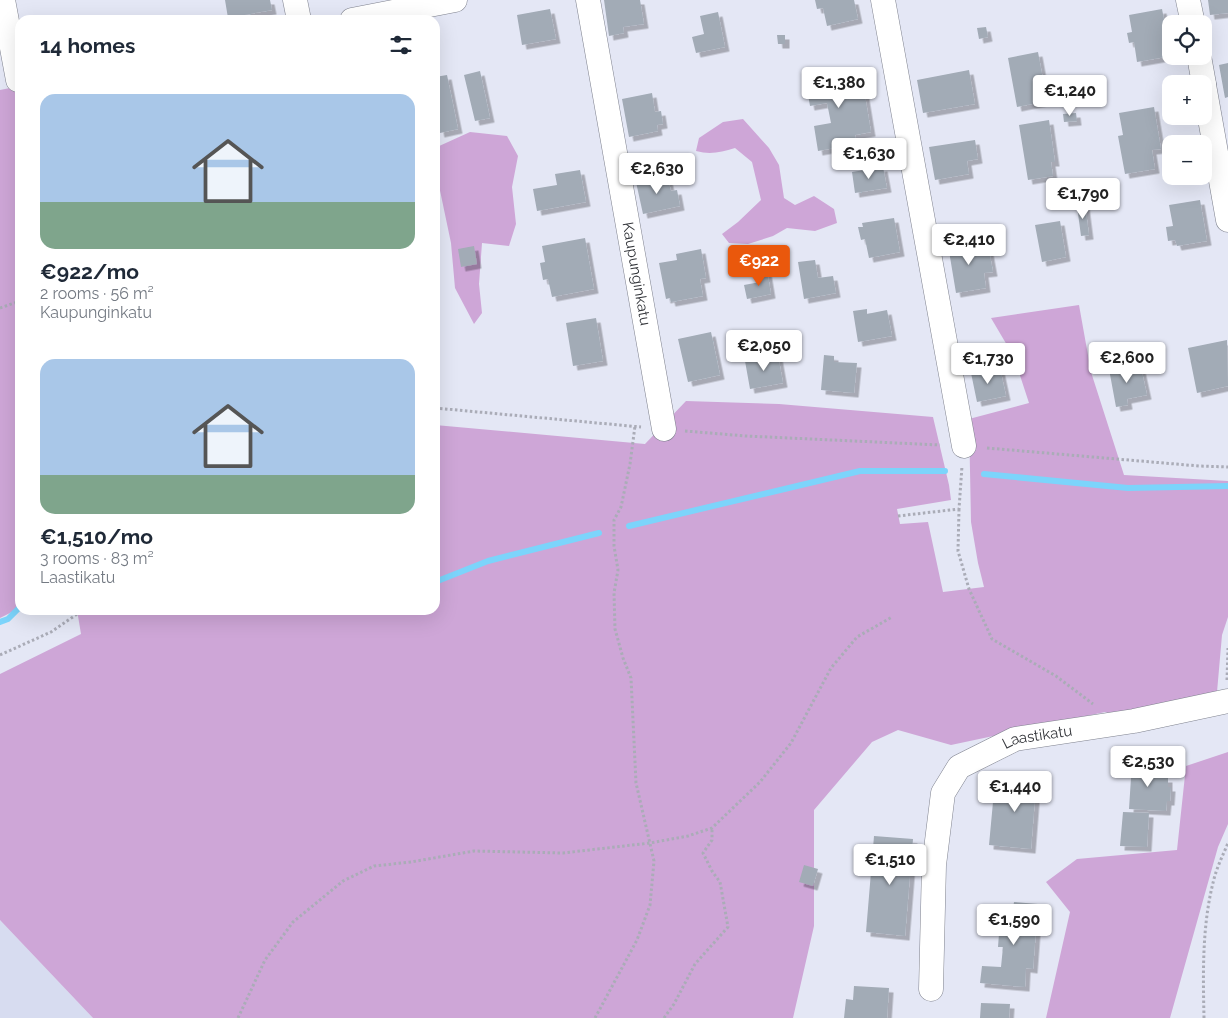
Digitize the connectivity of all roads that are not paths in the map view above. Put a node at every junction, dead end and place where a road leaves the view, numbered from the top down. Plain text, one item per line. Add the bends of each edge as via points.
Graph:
1 (2, 0) edge
2 (295, 0) edge
3 (455, 0) edge
4 (588, 0) edge
5 (883, 0) edge
6 (1188, 0) edge
7 (298, 15) edge
8 (378, 15) edge
9 (1191, 15) edge
10 (12, 81) edge
11 (1211, 125) edge
12 (1228, 220) edge
13 (664, 429) road end
14 (964, 446) road end
15 (1228, 701) edge
16 (931, 989) dead end

1 - 10 street
2 - 7 street
3 - 8 street
4 - 13 street, Kaupunginkatu
5 - 14 street
6 - 9 street
11 - 12 street
15 - 16 street, Laastikatu via 1015,739 959,767 943,793 934,866

